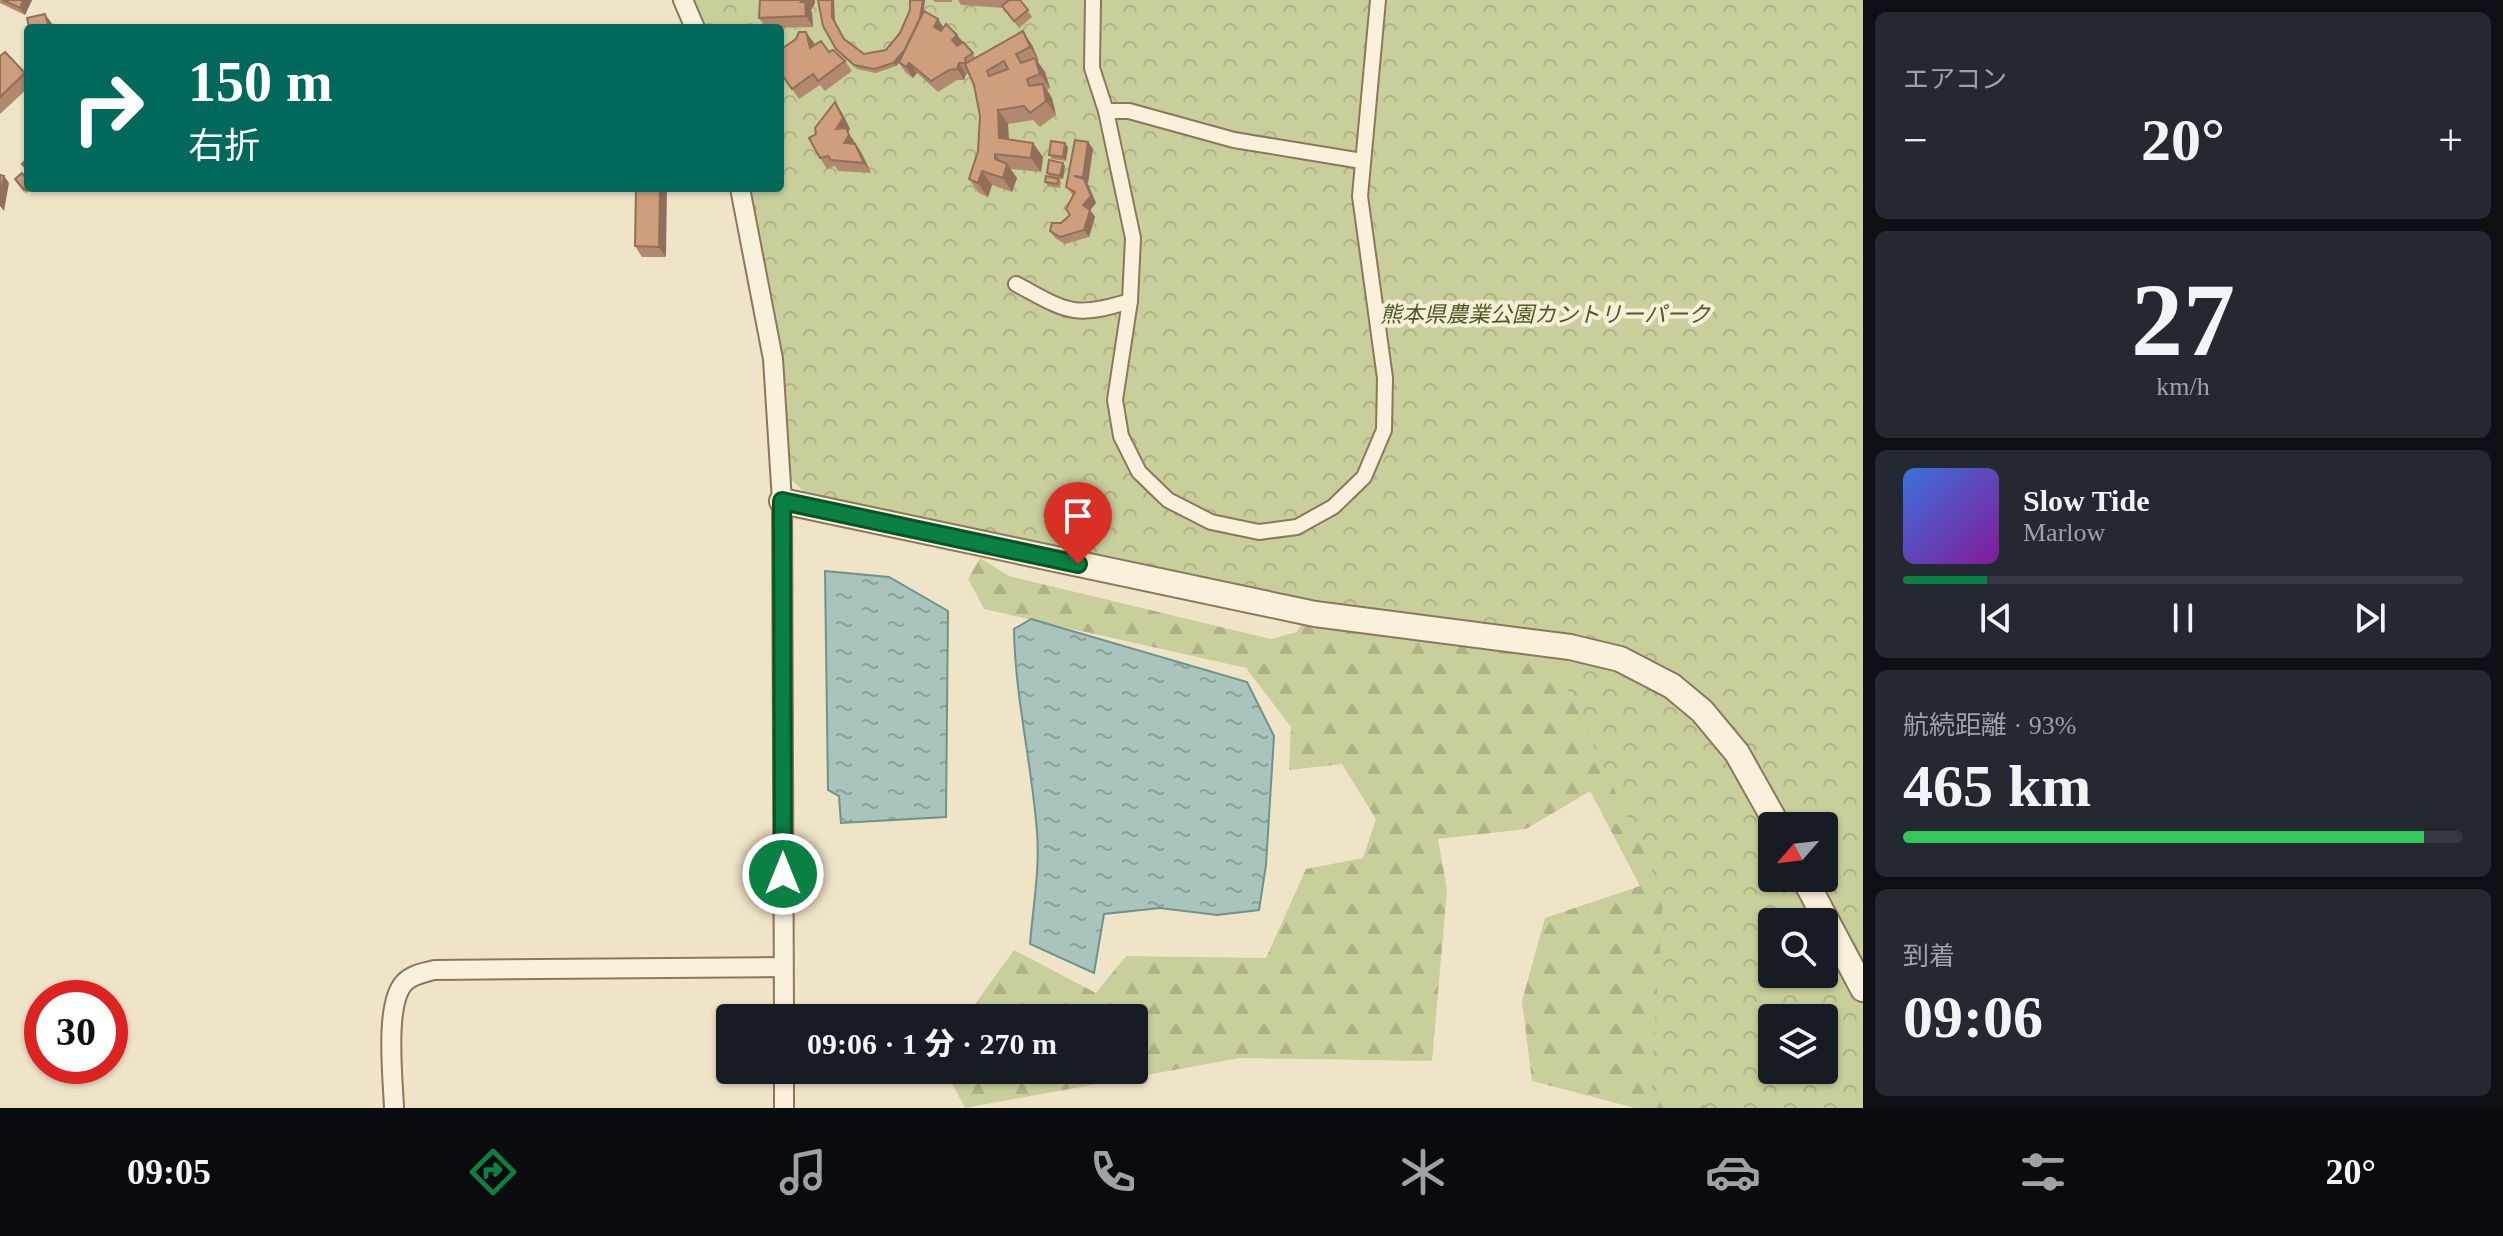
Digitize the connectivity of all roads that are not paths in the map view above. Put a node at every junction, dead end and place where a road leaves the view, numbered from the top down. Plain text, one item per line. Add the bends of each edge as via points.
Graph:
1 (683, 0) edge
2 (1093, 0) edge
3 (1378, 0) edge
4 (693, 24) edge
5 (1106, 111) junction
6 (1362, 161) junction
7 (741, 192) edge
8 (1016, 284) dead end
9 (1130, 301) junction
10 (782, 501) junction
11 (1770, 812) edge
12 (1811, 892) edge
13 (783, 967) junction
14 (1863, 989) edge
15 (784, 1004) edge
16 (784, 1084) edge
17 (394, 1108) edge
18 (784, 1108) edge

1 - 4 street
2 - 5 street via 1092,68
3 - 6 street
5 - 6 street via 1129,111 1234,140
5 - 9 street via 1133,238
6 - 9 street via 1360,196 1385,378 1384,430 1364,477 1333,507 1297,527 1259,532 1211,522 1168,500 1139,472 1121,436 1115,400
7 - 10 street via 773,359
8 - 9 street via 1069,312
10 - 11 street via 1315,614 1570,647 1620,659 1672,686 1702,711 1737,753
10 - 13 street
12 - 14 street
13 - 15 street
13 - 17 street via 419,973 403,983 394,1000
16 - 18 street

